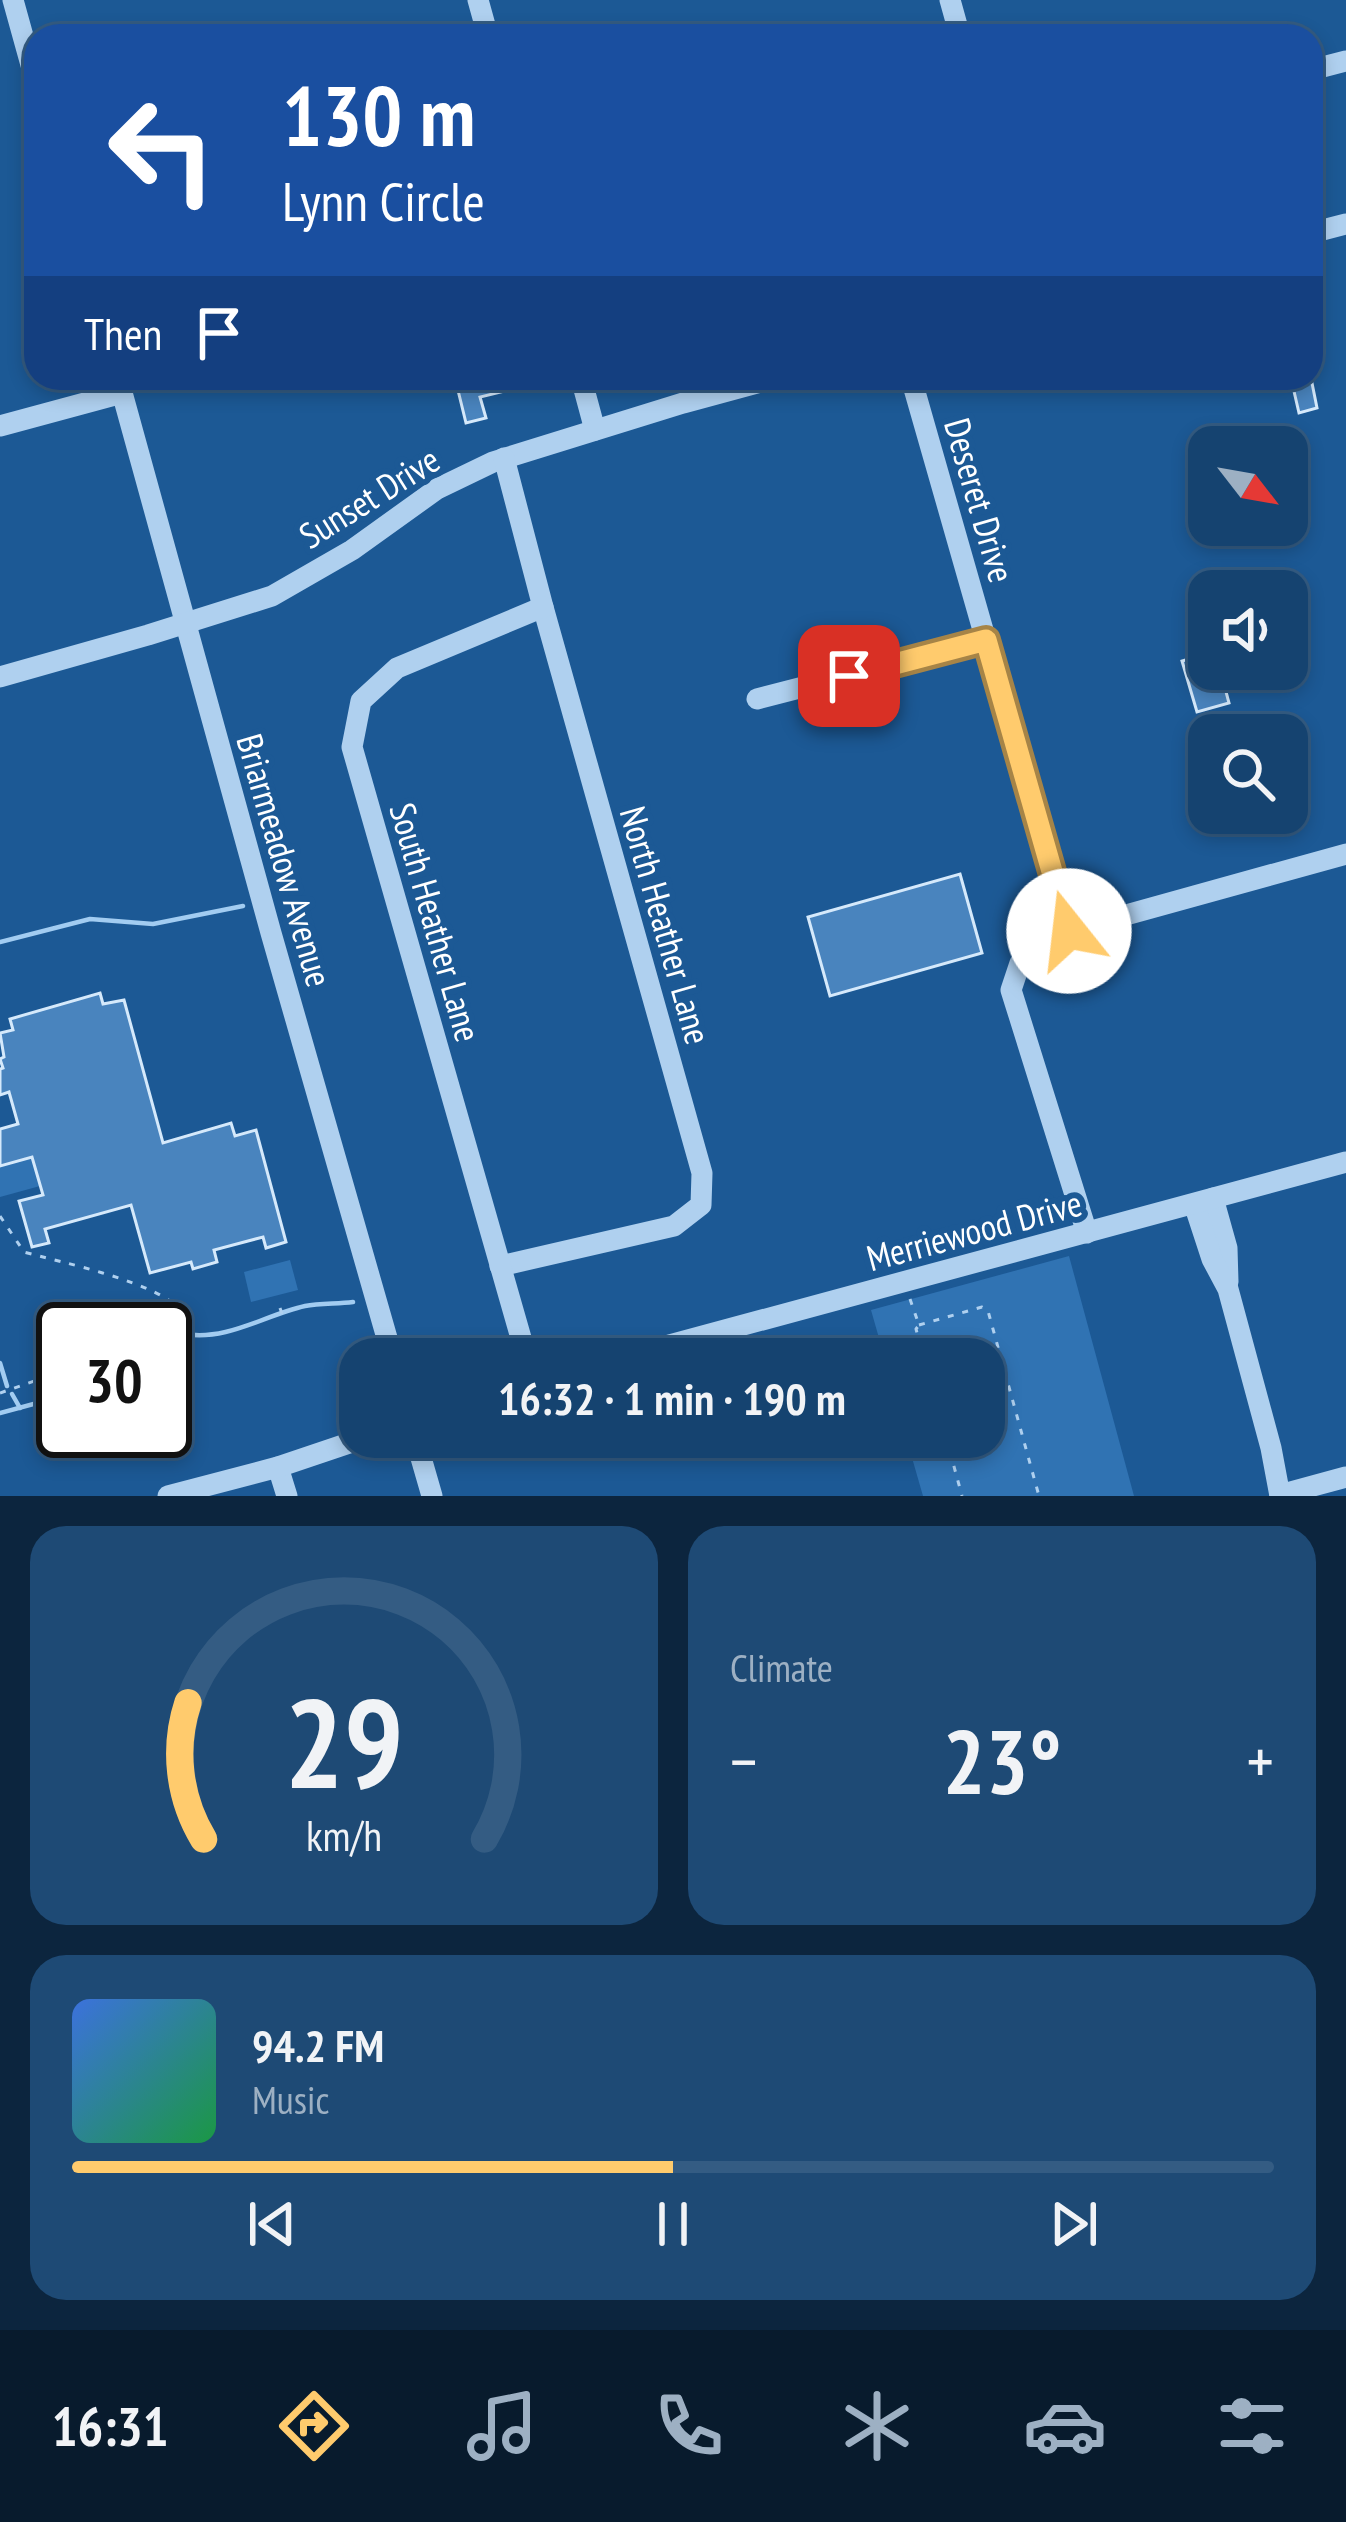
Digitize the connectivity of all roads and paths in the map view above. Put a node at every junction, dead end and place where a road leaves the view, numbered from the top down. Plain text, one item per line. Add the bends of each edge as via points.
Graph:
1 (13, 0) edge
2 (24, 40) edge
3 (105, 390) edge
4 (121, 390) edge
5 (584, 390) edge
6 (734, 390) edge
7 (914, 390) edge
8 (0, 426) edge
9 (596, 430) junction
10 (504, 458) junction
11 (543, 607) junction
12 (185, 623) junction
13 (986, 640) junction
14 (0, 677) edge
15 (757, 699) dead end
16 (1346, 854) edge
17 (1069, 931) junction
18 (1346, 1162) edge
19 (1203, 1201) junction
20 (0, 1216) edge
21 (1087, 1233) junction
22 (500, 1266) junction
23 (904, 1283) junction
24 (172, 1302) edge
25 (280, 1308) dead end
26 (284, 1319) dead end
27 (920, 1325) junction
28 (387, 1338) edge
29 (521, 1338) edge
30 (697, 1338) edge
31 (918, 1338) edge
32 (36, 1380) edge
33 (0, 1393) edge
34 (339, 1446) edge
35 (421, 1458) edge
36 (952, 1458) edge
37 (278, 1467) junction
38 (1346, 1477) edge
39 (168, 1496) edge
40 (287, 1496) edge
41 (432, 1496) edge
42 (962, 1496) edge
43 (1039, 1496) edge
44 (1280, 1496) edge

1 - 2 street
3 - 8 street
4 - 12 street, Briarmeadow Avenue
5 - 9 street
6 - 9 street, Sunset Drive
7 - 13 street, Deseret Drive
9 - 10 street, Sunset Drive
10 - 11 street, North Heather Lane
10 - 12 street, Sunset Drive via 436,489 272,596
11 - 22 street, South Heather Lane via 397,668 362,700 352,747
11 - 22 street, North Heather Lane via 702,1173 700,1205 674,1226
12 - 14 street, Sunset Drive
12 - 28 street, Briarmeadow Avenue
13 - 15 street
13 - 17 street, Deseret Drive
16 - 17 street
17 - 21 street via 1043,938 1020,963 1011,990
18 - 19 street, Merriewood Drive
19 - 21 street, Merriewood Drive
19 - 44 street
20 - 24 path via 24,1252
21 - 23 street, Merriewood Drive
22 - 29 street, South Heather Lane
23 - 27 path
23 - 30 street, Merriewood Drive
25 - 26 path
27 - 31 path
27 - 43 path via 988,1311
32 - 33 path
34 - 37 street
35 - 41 street
36 - 42 path
37 - 39 street
37 - 40 street
38 - 44 street

